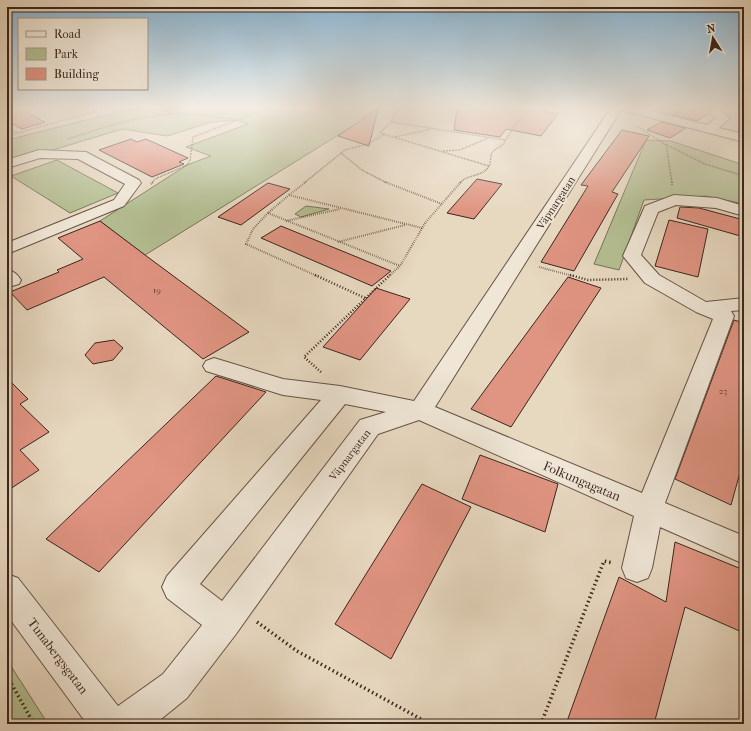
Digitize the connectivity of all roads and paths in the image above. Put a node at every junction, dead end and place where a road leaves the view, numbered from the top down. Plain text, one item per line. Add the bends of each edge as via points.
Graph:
1 (192, 142) edge
2 (371, 142) edge
3 (411, 142) edge
4 (478, 142) edge
5 (504, 142) edge
6 (595, 142) edge
7 (663, 142) edge
8 (666, 144) junction
9 (440, 151) junction
10 (341, 153) junction
11 (7, 164) edge
12 (489, 166) junction
13 (744, 176) edge
14 (151, 184) dead end
15 (289, 195) junction
16 (674, 200) junction
17 (442, 204) junction
18 (341, 209) junction
19 (744, 211) edge
20 (268, 213) junction
21 (286, 221) junction
22 (406, 224) junction
23 (422, 228) junction
24 (338, 242) junction
25 (7, 249) edge
26 (400, 266) junction
27 (539, 267) dead end
28 (646, 273) junction
29 (365, 298) junction
30 (744, 304) edge
31 (703, 308) junction
32 (214, 366) dead end
33 (340, 394) junction
34 (420, 411) junction
35 (649, 510) junction
36 (744, 550) edge
37 (637, 568) joint
38 (7, 589) edge
39 (231, 615) junction
40 (7, 676) edge
41 (34, 724) edge
42 (109, 724) edge
43 (125, 724) edge
44 (430, 724) edge
45 (541, 724) edge

1 - 14 path via 190,161 187,165 155,179
2 - 10 path
3 - 9 path
4 - 9 path via 460,150
5 - 12 path via 492,153
6 - 34 street, Väpnargatan
7 - 8 path
8 - 13 path via 705,164
8 - 16 path
9 - 12 path
10 - 15 path
10 - 17 path via 350,163
11 - 25 street via 39,154 81,155 134,183 119,204
12 - 17 path via 478,175 463,179
15 - 18 path
15 - 20 path
16 - 19 street via 717,203
16 - 28 street via 651,209 632,256
17 - 23 path
18 - 21 path
18 - 22 path
20 - 21 path
20 - 29 path via 253,229 246,244
21 - 24 path
22 - 23 path
22 - 24 path
23 - 26 path
24 - 26 path
26 - 29 path
27 - 28 path via 588,280 628,279
28 - 31 street
29 - 33 path via 304,357 330,380
30 - 31 street
31 - 35 street via 724,316
32 - 33 street, Folkungagatan via 283,387
33 - 34 street, Folkungagatan
33 - 39 street via 178,587
34 - 35 street, Folkungagatan
34 - 39 street, Väpnargatan via 369,427
35 - 36 street, Folkungagatan
35 - 37 street
37 - 45 path via 604,561
38 - 42 street, Tunabergsgatan
39 - 43 street, Väpnargatan via 175,686
39 - 44 path
40 - 41 path

